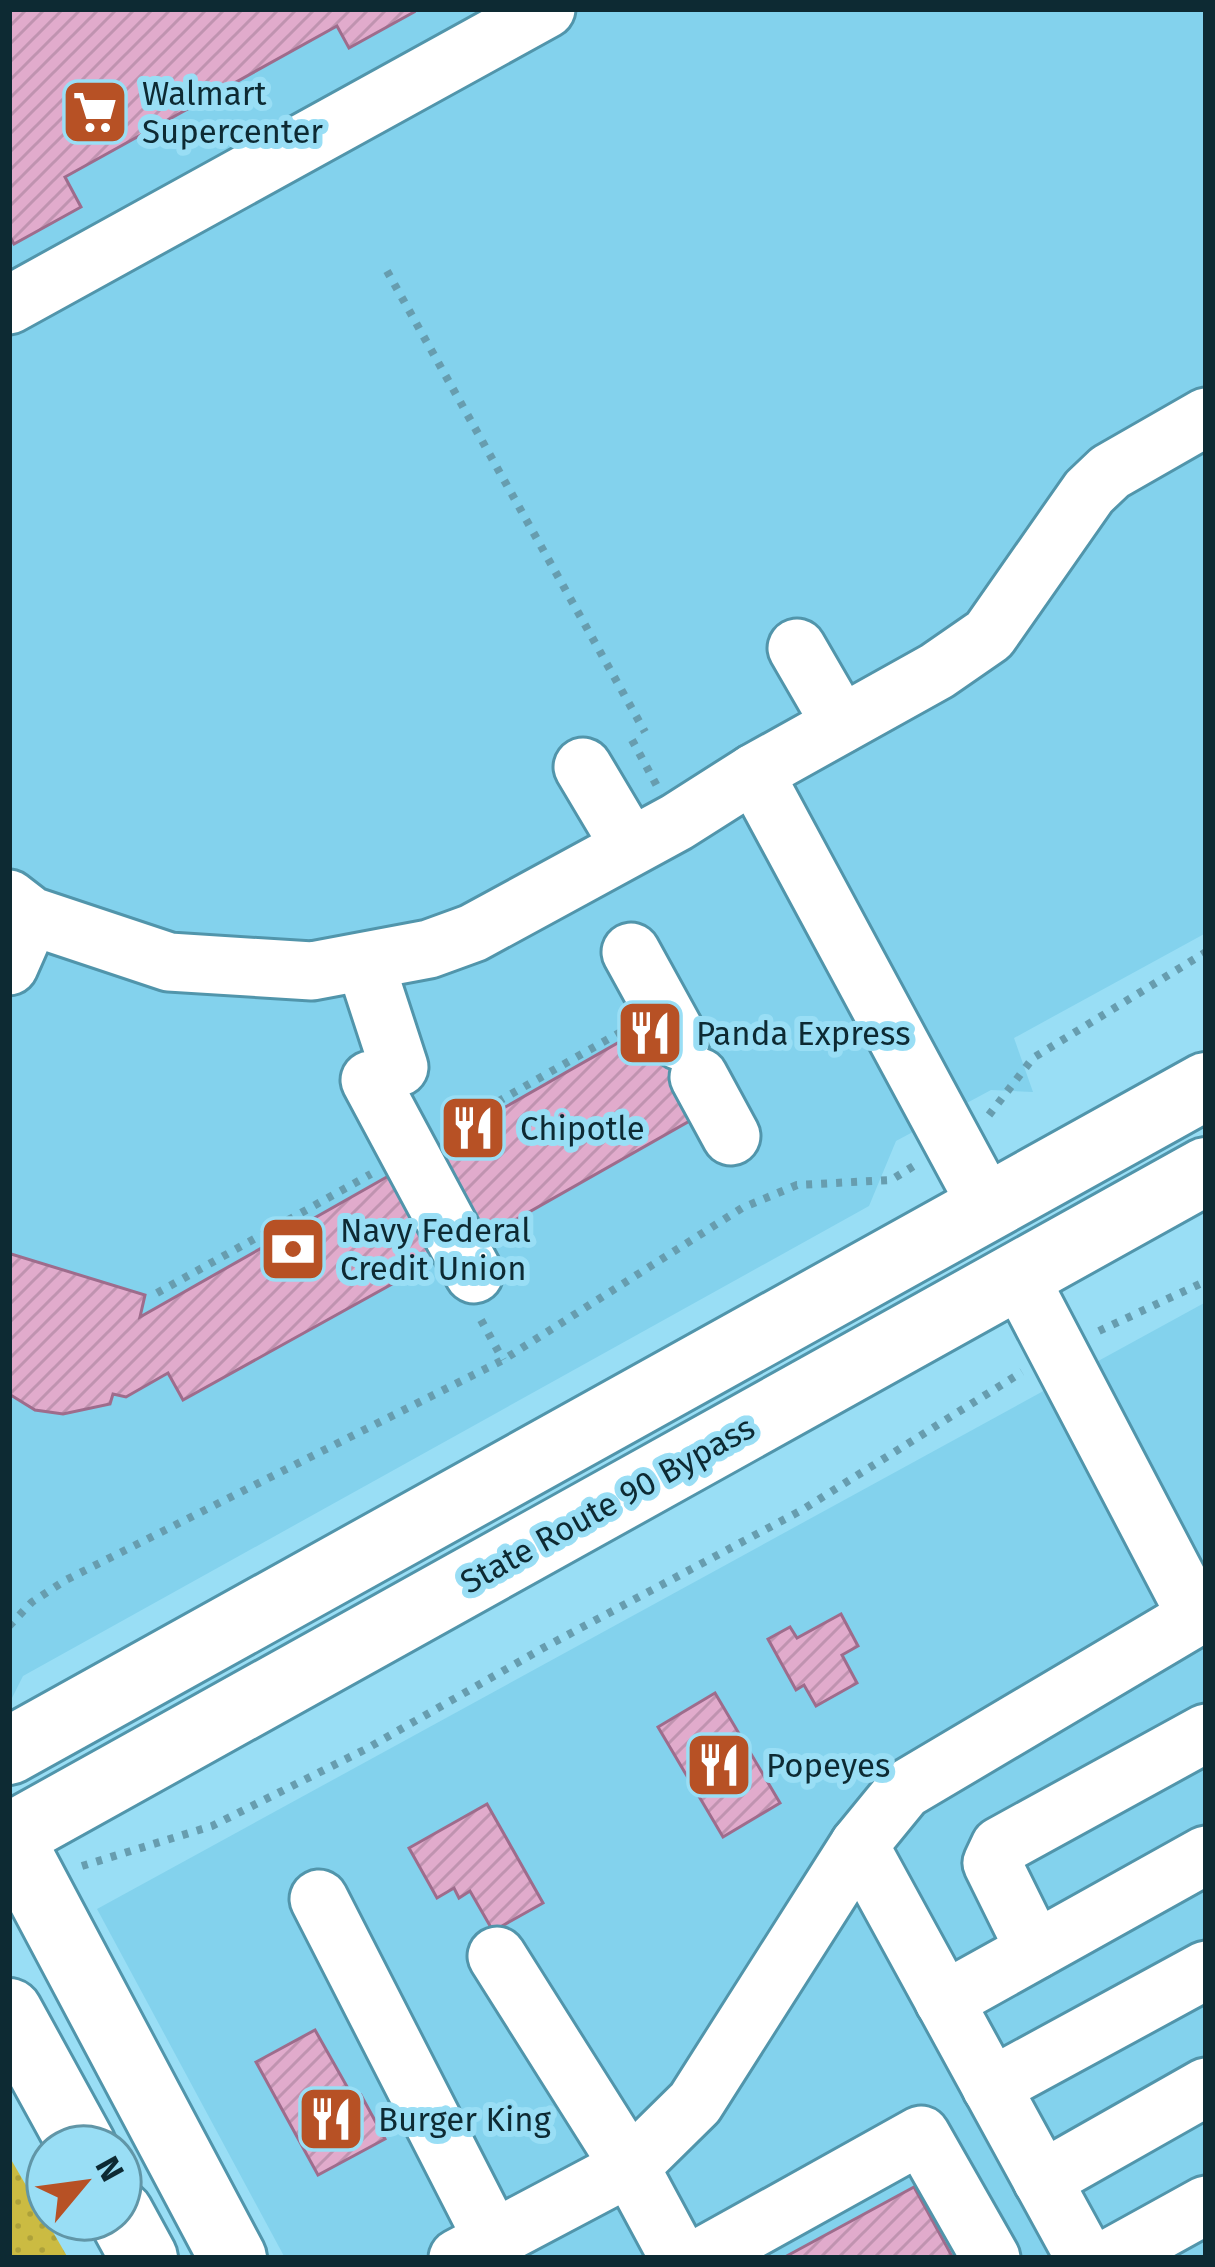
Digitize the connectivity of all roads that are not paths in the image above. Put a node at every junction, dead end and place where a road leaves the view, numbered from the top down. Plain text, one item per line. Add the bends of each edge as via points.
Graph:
1 (546, 9) edge
2 (9, 305) edge
3 (1206, 416) edge
4 (797, 648) dead end
5 (841, 724) junction
6 (583, 766) dead end
7 (754, 773) junction
8 (630, 846) junction
9 (16, 927) edge
10 (631, 952) dead end
11 (365, 963) junction
12 (1206, 1086) edge
13 (731, 1136) dead end
14 (1206, 1171) edge
15 (987, 1205) junction
16 (474, 1274) dead end
17 (1018, 1275) junction
18 (1201, 1613) edge
19 (1206, 1733) edge
20 (9, 1750) edge
21 (9, 1837) edge
22 (859, 1845) junction
23 (1206, 1855) edge
24 (320, 1899) dead end
25 (1035, 1951) junction
26 (497, 1955) dead end
27 (1206, 1970) edge
28 (944, 2001) junction
29 (9, 2012) edge
30 (991, 2087) junction
31 (1206, 2087) edge
32 (70, 2123) edge
33 (630, 2167) junction
34 (1042, 2180) junction
35 (1206, 2206) edge
36 (476, 2249) edge
37 (233, 2258) edge
38 (679, 2258) edge
39 (700, 2258) edge
40 (991, 2258) edge
41 (1085, 2258) edge
42 (1110, 2258) edge

1 - 2 lane
3 - 5 lane via 1089,492 989,635
4 - 5 lane
5 - 7 lane
6 - 8 lane
7 - 8 lane
7 - 15 lane
8 - 11 lane via 472,933
9 - 11 lane via 169,962 312,971
10 - 13 lane
11 - 16 lane via 385,1073
12 - 15 main road
14 - 17 main road, State Route 90 Bypass
15 - 20 main road
17 - 18 lane
17 - 21 main road, State Route 90 Bypass
18 - 22 lane via 904,1790
19 - 25 lane via 1000,1846 992,1863
21 - 37 main road
22 - 28 lane
22 - 33 lane via 695,2103
23 - 25 lane
24 - 36 lane
25 - 28 lane
26 - 33 lane
27 - 30 lane
28 - 30 lane
29 - 32 main road
30 - 34 lane
31 - 34 lane
33 - 36 lane
33 - 38 lane
34 - 41 lane
35 - 42 lane
39 - 40 lane via 921,2134

